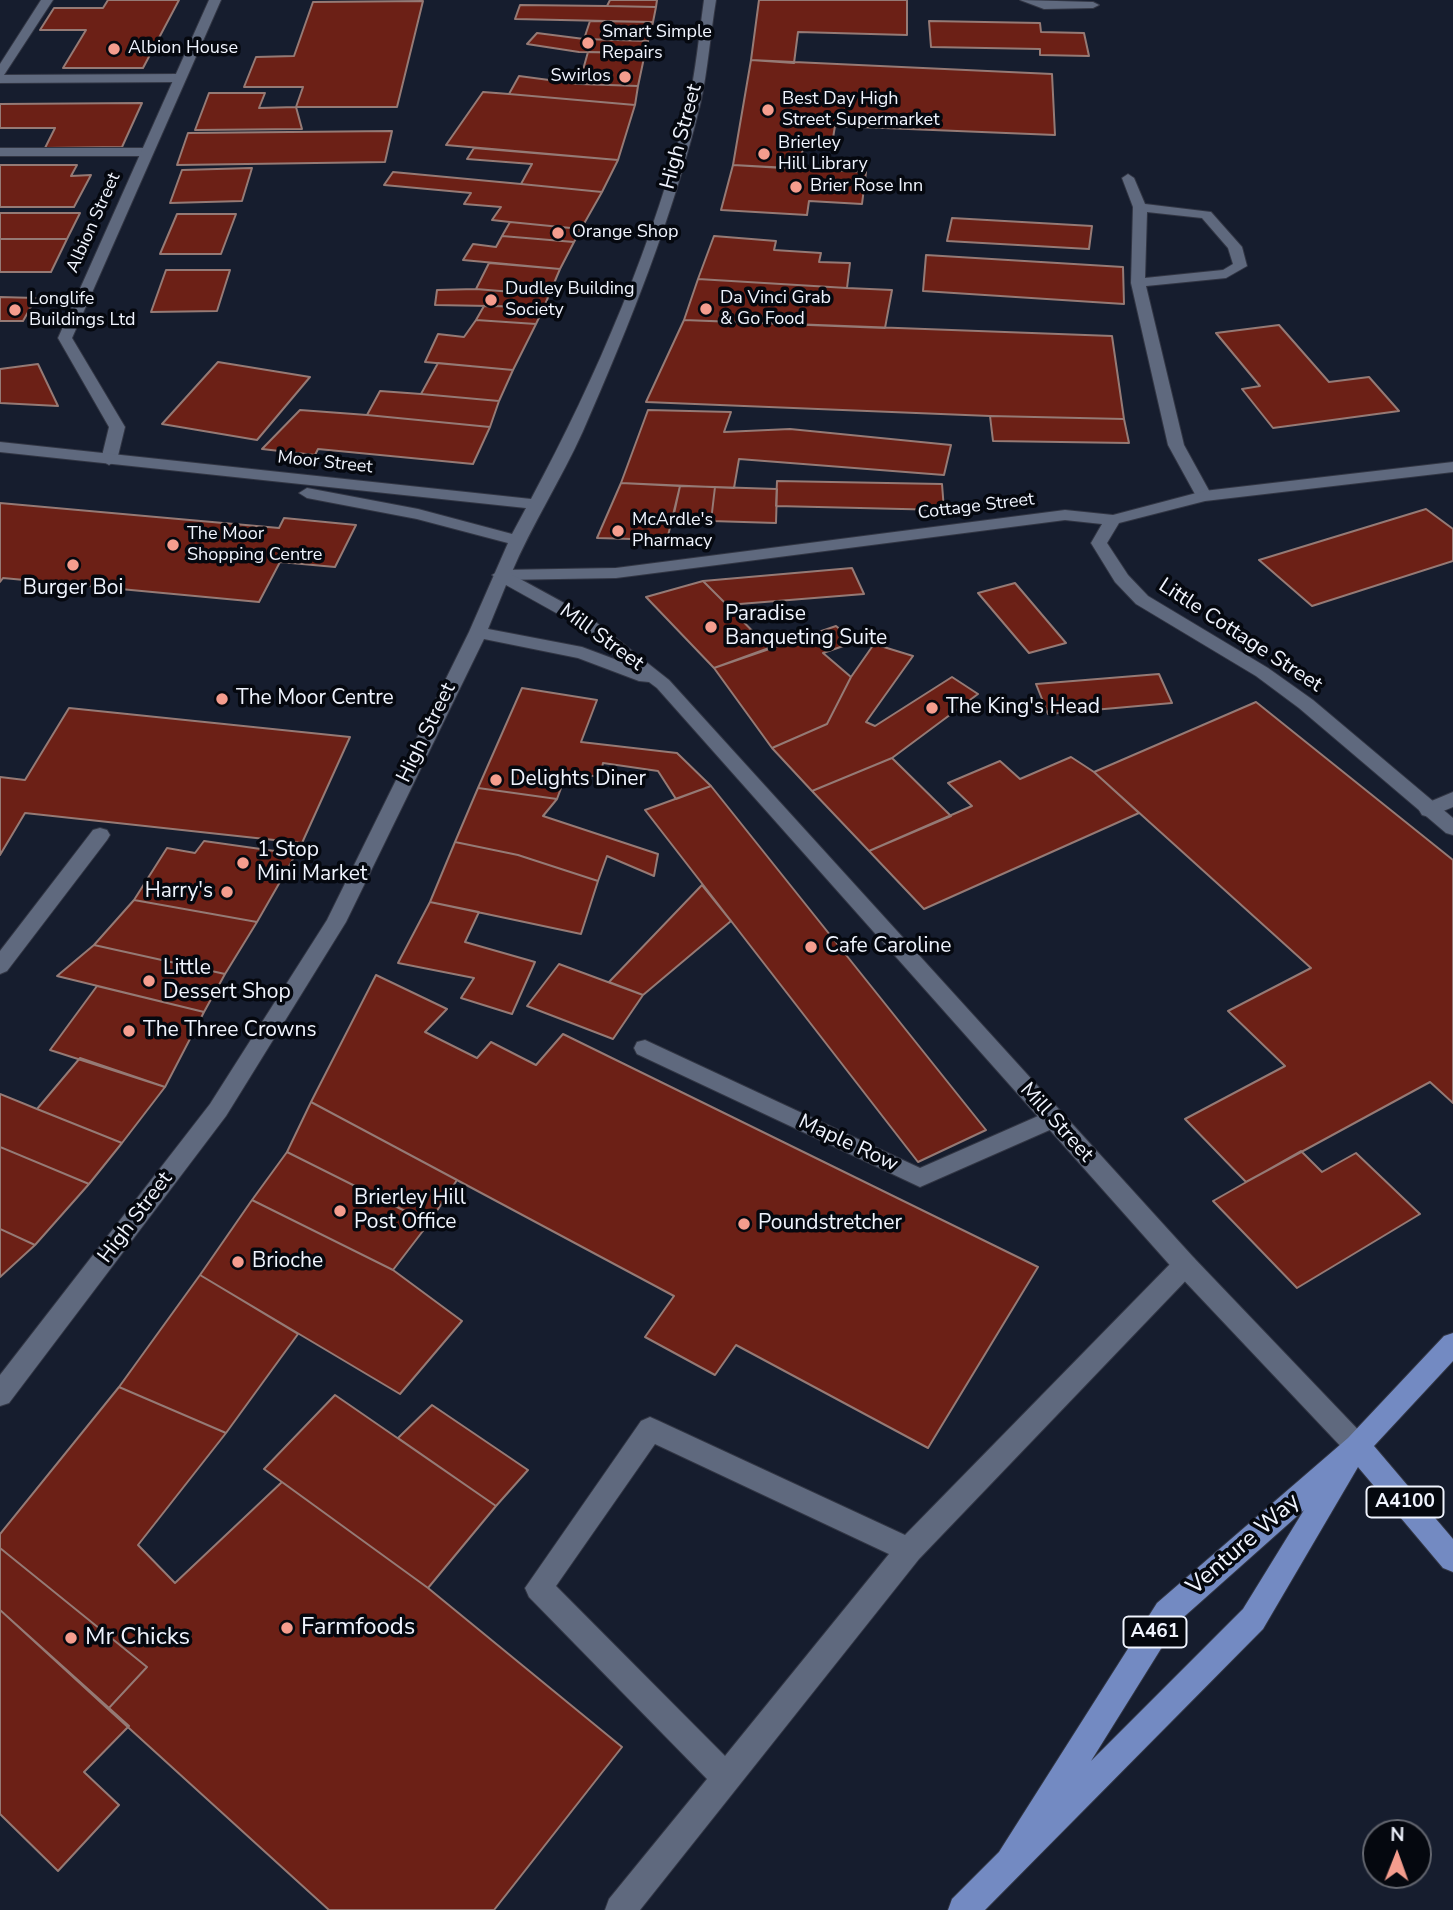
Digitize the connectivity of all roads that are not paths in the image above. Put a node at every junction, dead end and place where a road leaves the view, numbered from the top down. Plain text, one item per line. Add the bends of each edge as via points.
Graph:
1 (47, 0) edge
2 (215, 0) edge
3 (710, 0) edge
4 (1026, 0) edge
5 (1093, 5) dead end
6 (0, 74) edge
7 (178, 78) junction
8 (0, 79) edge
9 (0, 152) edge
10 (146, 152) junction
11 (1128, 178) dead end
12 (1140, 207) junction
13 (1138, 283) junction
14 (0, 447) edge
15 (109, 460) junction
16 (1453, 467) edge
17 (1204, 496) junction
18 (536, 504) junction
19 (1113, 520) junction
20 (517, 540) junction
21 (500, 575) junction
22 (478, 632) junction
23 (663, 684) junction
24 (1453, 799) edge
25 (1429, 810) junction
26 (1453, 828) edge
27 (100, 835) dead end
28 (0, 966) edge
29 (645, 1048) dead end
30 (1053, 1119) junction
31 (1185, 1265) junction
32 (1453, 1344) edge
33 (0, 1395) edge
34 (1357, 1446) junction
35 (909, 1550) junction
36 (1453, 1559) edge
37 (725, 1776) junction
38 (1008, 1866) junction
39 (620, 1910) edge
40 (962, 1910) edge

1 - 6 street
2 - 7 street, Albion Street
3 - 18 street, High Street via 694,104 660,219 579,423
4 - 5 street via 1044,6
7 - 8 street
7 - 10 street, Albion Street
9 - 10 street
10 - 15 street, Albion Street via 65,338 117,428
11 - 12 street
12 - 13 street
12 - 13 street via 1206,215 1235,247 1240,266 1226,274
13 - 17 street via 1176,445
14 - 15 street, Moor Street
15 - 18 street, Moor Street
15 - 20 street, Moor Street via 418,514
16 - 17 street, Cottage Street
17 - 19 street, Cottage Street
18 - 20 street, High Street
19 - 21 street, Cottage Street via 1065,515 616,573
19 - 25 street, Little Cottage Street via 1099,543 1121,578 1142,600 1306,704
20 - 21 street, High Street
21 - 22 street, High Street
21 - 23 street, Mill Street via 582,620
22 - 23 street, Mill Street via 582,653
22 - 33 street, High Street via 329,934 218,1110
23 - 30 street, Mill Street
24 - 25 street
25 - 26 street, Little Cottage Street
27 - 28 street
29 - 30 street, Maple Row via 920,1178
30 - 31 street, Mill Street
31 - 34 street, Mill Street
31 - 35 street
32 - 34 main road, Venture Way / A461
34 - 36 main road, Mill Street / A4100
34 - 38 main road, Venture Way / A461 via 1253,1619
34 - 38 main road, Venture Way / A461 via 1167,1613
35 - 37 street
35 - 37 street via 650,1429 539,1588
37 - 39 street
38 - 40 main road, Venture Way / A461

